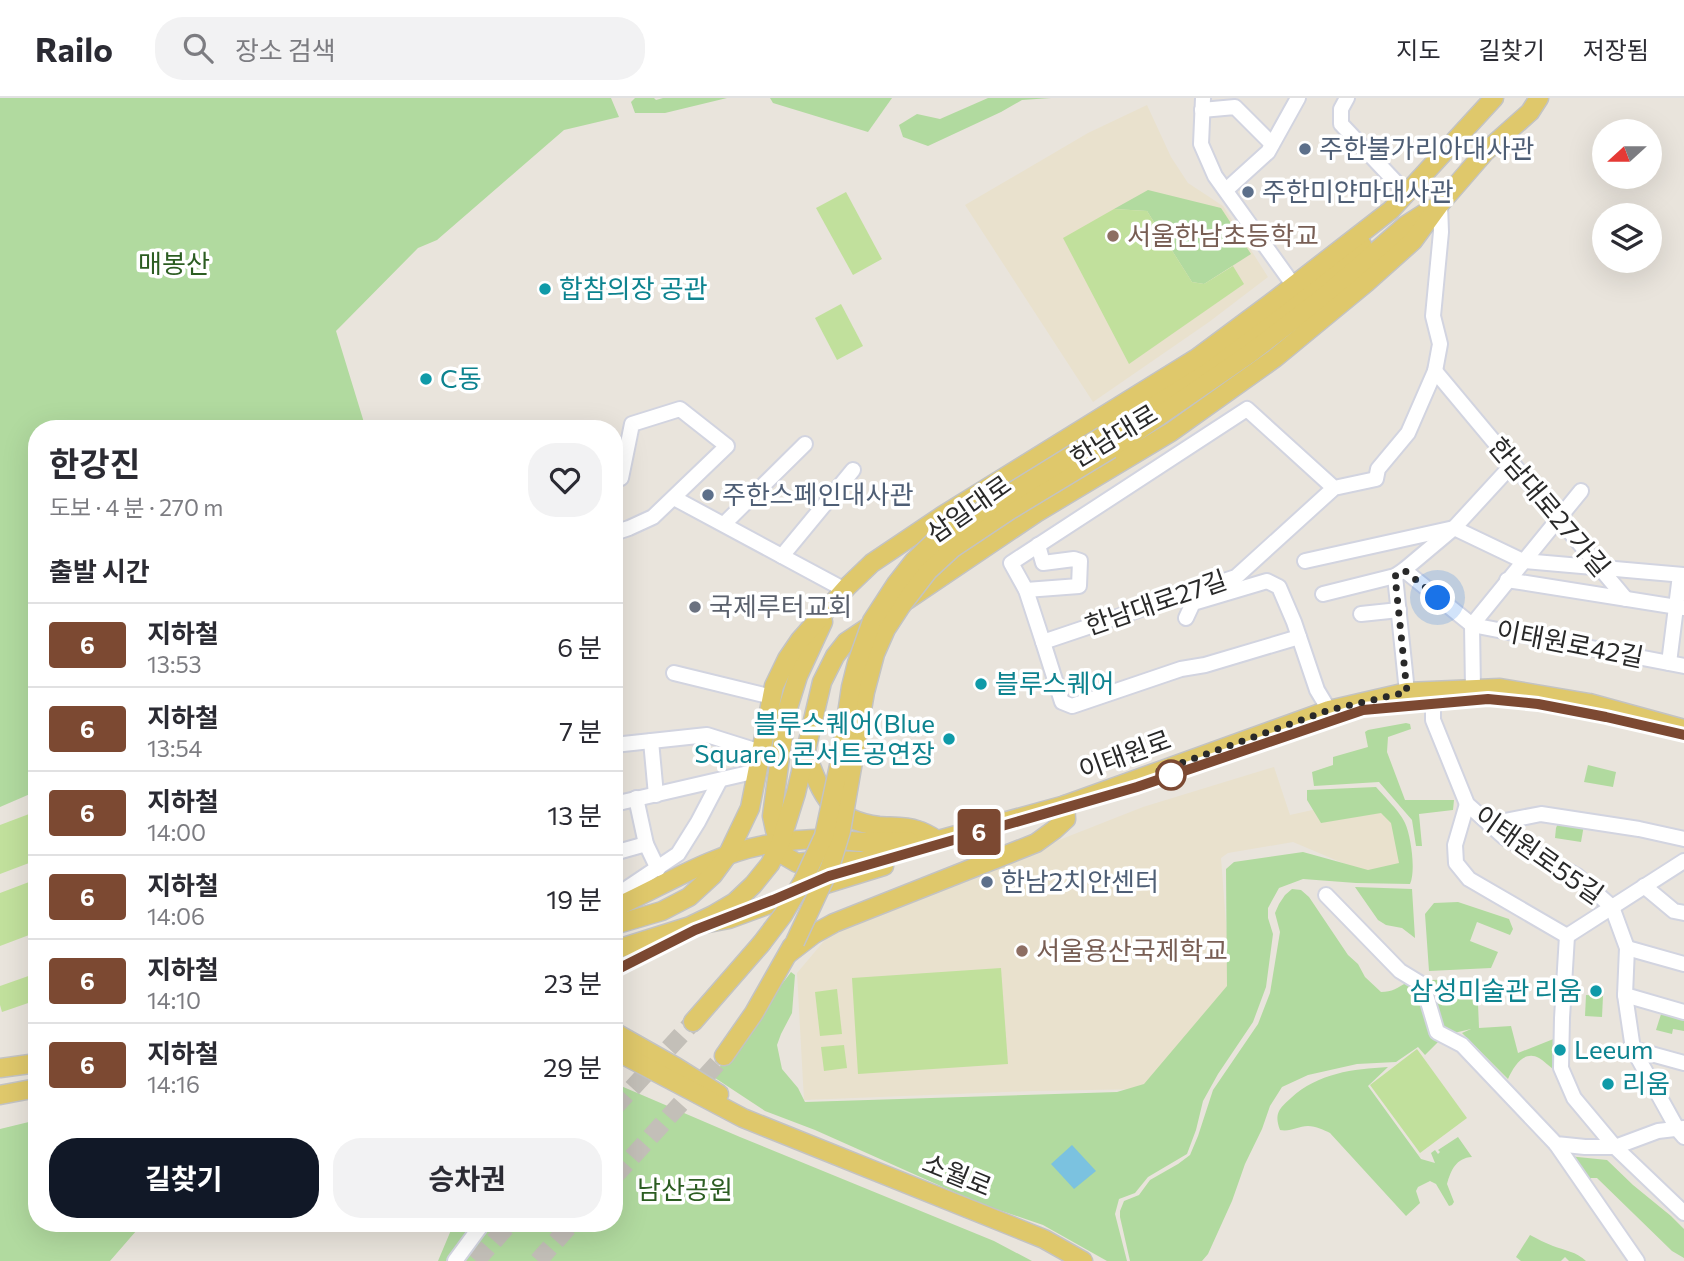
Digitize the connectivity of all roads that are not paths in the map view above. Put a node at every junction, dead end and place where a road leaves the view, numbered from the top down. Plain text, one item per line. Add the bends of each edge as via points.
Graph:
1 (1298, 98) edge
2 (1347, 98) edge
3 (1494, 98) edge
4 (1545, 98) edge
5 (1238, 102) edge
6 (1202, 104) edge
7 (1534, 105) edge
8 (1272, 144) junction
9 (1226, 190) junction
10 (1406, 193) junction
11 (1440, 204) junction
12 (1391, 210) junction
13 (1294, 286) junction
14 (1434, 371) junction
15 (1472, 415) junction
16 (1107, 442) junction
17 (804, 444) dead end
18 (623, 468) edge
19 (853, 470) dead end
20 (1334, 488) junction
21 (1581, 491) dead end
22 (674, 498) junction
23 (1558, 518) junction
24 (724, 524) junction
25 (1454, 528) junction
26 (623, 530) edge
27 (1038, 545) junction
28 (782, 556) junction
29 (1305, 561) dead end
30 (1523, 561) junction
31 (1600, 568) junction
32 (1400, 573) junction
33 (1682, 575) edge
34 (1507, 580) junction
35 (845, 590) junction
36 (1026, 590) junction
37 (1323, 594) dead end
38 (1626, 599) junction
39 (830, 606) junction
40 (1680, 607) edge
41 (1399, 610) junction
42 (1361, 614) dead end
43 (1186, 618) dead end
44 (1472, 625) junction
45 (1299, 637) junction
46 (1043, 642) junction
47 (1669, 663) junction
48 (1684, 666) edge
49 (674, 673) dead end
50 (1473, 689) junction
51 (1433, 691) junction
52 (1407, 692) junction
53 (772, 696) junction
54 (1329, 710) junction
55 (1684, 729) edge
56 (651, 741) junction
57 (623, 744) edge
58 (806, 750) junction
59 (761, 752) junction
60 (757, 771) junction
61 (720, 780) junction
62 (656, 795) junction
63 (636, 798) junction
64 (623, 802) edge
65 (1466, 804) junction
66 (1065, 805) junction
67 (1489, 824) junction
68 (1684, 839) edge
69 (937, 840) junction
70 (863, 842) junction
71 (646, 844) junction
72 (780, 844) junction
73 (623, 850) edge
74 (727, 856) junction
75 (862, 861) junction
76 (1684, 861) edge
77 (658, 869) junction
78 (1644, 886) junction
79 (623, 891) edge
80 (1325, 895) dead end
81 (623, 904) edge
82 (1612, 907) junction
83 (1684, 914) edge
84 (623, 922) edge
85 (690, 926) junction
86 (1567, 936) junction
87 (623, 947) edge
88 (791, 948) junction
89 (1627, 948) junction
90 (1684, 964) edge
91 (1625, 995) junction
92 (1684, 1012) edge
93 (693, 1022) tunnel mouth
94 (623, 1037) edge
95 (1633, 1049) junction
96 (623, 1056) edge
97 (724, 1056) tunnel mouth
98 (1684, 1063) edge
99 (28, 1064) edge
100 (0, 1068) edge
101 (28, 1090) edge
102 (0, 1095) edge
103 (1682, 1132) edge
104 (808, 1144) junction
105 (1556, 1144) junction
106 (1615, 1147) junction
107 (1684, 1213) edge
108 (476, 1232) edge
109 (455, 1261) edge
110 (1083, 1261) edge
111 (1637, 1261) edge

1 - 8 street
2 - 10 street via 1340,108 1341,124
3 - 10 main road, 한남대로
4 - 7 main road, 한남대로
5 - 6 street
5 - 8 street
6 - 9 street via 1201,144
7 - 11 main road, 한남대로
8 - 9 street
9 - 13 street
10 - 12 main road, 한남대로
11 - 14 street via 1433,316 1440,344
11 - 16 main road, 삼일대로 via 1406,225 1249,354
11 - 58 main road, 한남대로 via 1413,241 1275,358 1171,432 1036,513 846,642 822,682
12 - 13 main road, 한남대로
12 - 16 main road, 삼일대로 via 1358,249 1314,288
13 - 35 main road, 한남대로 via 1196,358 872,563
14 - 15 street, 한남대로27가길
14 - 20 street via 1408,433 1378,469 1376,479
15 - 23 street, 한남대로27가길
15 - 25 street, 한남대로27가길 via 1511,466
16 - 88 main road, 삼일대로, bridge via 953,548 928,571 886,629 868,679 841,831 830,867
16 - 93 main road, 삼일대로, bridge via 939,537 896,584 872,621 857,663 824,836 813,862 761,944
17 - 24 street
18 - 22 street via 632,424 680,409 727,446
19 - 28 street
20 - 27 street via 1247,409
20 - 46 street, 한남대로27길 via 1236,577
21 - 23 street
22 - 24 street
22 - 26 street via 653,517
23 - 30 street
23 - 31 street, 한남대로27가길
24 - 28 street
25 - 29 street
25 - 30 street, 한남대로27가길
25 - 32 street, 한남대로27가길
27 - 36 street via 1011,563
27 - 36 street, 한남대로27길 via 1043,563 1080,562 1079,586
28 - 35 street
30 - 31 street
30 - 34 street
31 - 33 street
31 - 38 street, 한남대로27가길
32 - 37 street, 한남대로27가길
32 - 41 street
32 - 44 street
33 - 40 street, 이태원로42길
34 - 38 street
34 - 44 street
35 - 39 main road, 한남대로
36 - 46 street
38 - 40 street
39 - 53 main road, 한남대로 via 800,640
39 - 72 main road, 한남대로 via 788,708 772,816
40 - 47 street, 이태원로42길
41 - 42 street
41 - 52 street
43 - 45 street via 1193,603 1267,581 1279,587
44 - 47 street, 이태원로42길
44 - 50 street
45 - 46 street via 1181,669 1072,706 1062,702
45 - 54 street
47 - 48 street, 이태원로42길
49 - 53 street
50 - 51 main road, 이태원로
50 - 55 main road, 이태원로 via 1500,688 1589,703
51 - 52 main road, 이태원로
51 - 65 street, 이태원로55길 via 1433,720
52 - 54 main road, 이태원로
53 - 59 main road, 한남대로
54 - 66 main road, 이태원로
56 - 57 street
56 - 59 street via 707,735
56 - 62 street
58 - 69 main road via 816,780 840,814 870,825 917,830
58 - 72 main road, 한남대로
59 - 60 main road, 한남대로
60 - 61 street
60 - 74 main road, 한남대로 via 750,808
61 - 62 street
61 - 77 street via 678,854
62 - 63 street
63 - 64 street
63 - 71 street
65 - 67 street, 이태원로55길
65 - 86 street, 이태원로55길 via 1455,845 1456,863 1469,879
66 - 69 main road, 이태원로
66 - 88 main road via 1066,819 1036,843 834,923
67 - 68 street via 1541,814
67 - 82 street, 이태원로55길 via 1504,837 1577,876
69 - 70 main road, 이태원로
69 - 75 main road, 이태원로
69 - 85 main road, 이태원로 via 895,863 729,919
70 - 72 main road, 이태원로 via 831,839
70 - 75 main road via 857,848
71 - 73 street
71 - 77 street
72 - 74 main road, 이태원로
72 - 75 main road, 이태원로 via 785,856 797,863
72 - 85 main road, 한남대로 via 770,864 735,902
74 - 81 main road, 이태원로
74 - 84 main road, 한남대로 via 689,897
76 - 78 street
77 - 79 street
78 - 82 street
78 - 83 street
80 - 105 street via 1400,971 1423,985 1437,1032 1462,1045
82 - 86 street, 이태원로55길
82 - 89 street, 이태원로55길
85 - 87 main road, 한남대로
86 - 106 street, 이태원로55길 via 1561,1068 1574,1098
88 - 97 main road, 삼일대로
89 - 90 street
89 - 91 street, 이태원로55길
91 - 92 street
91 - 95 street, 이태원로55길
94 - 104 main road, 소월로
95 - 98 street
95 - 103 street, 이태원로55길
96 - 104 main road, 소월로 via 743,1118
99 - 100 main road
101 - 102 main road
103 - 106 street, 이태원로55길 via 1658,1131
104 - 110 main road, 소월로 via 1044,1239
105 - 106 street, 이태원로55길
105 - 111 street
106 - 107 street
108 - 109 street

